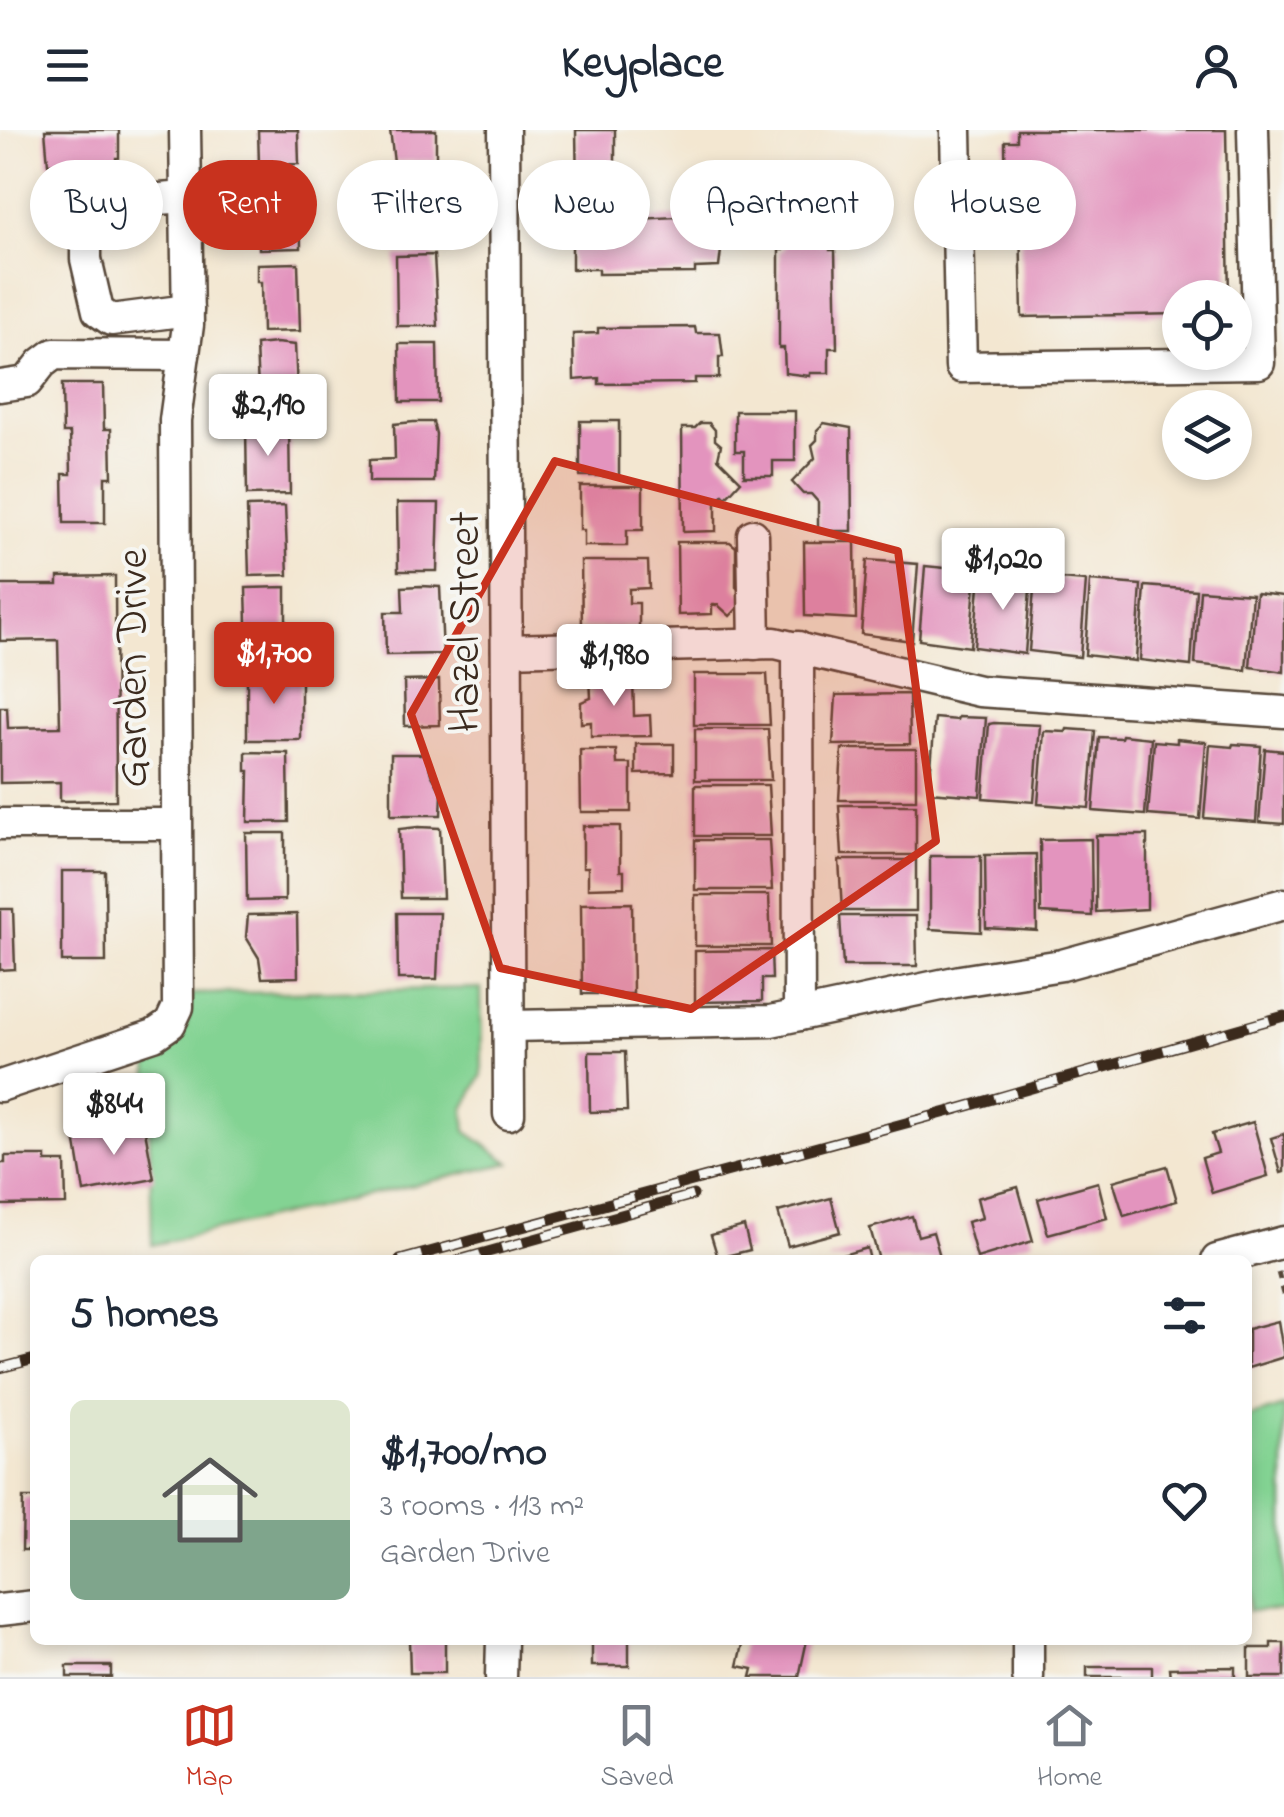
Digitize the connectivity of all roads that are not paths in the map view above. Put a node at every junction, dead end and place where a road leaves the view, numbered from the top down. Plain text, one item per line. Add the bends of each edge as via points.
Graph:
1 (185, 130) edge
2 (504, 130) edge
3 (956, 130) edge
4 (1253, 130) edge
5 (185, 160) edge
6 (183, 197) edge
7 (187, 250) edge
8 (188, 310) junction
9 (184, 355) junction
10 (0, 386) edge
11 (753, 535) dead end
12 (755, 644) junction
13 (798, 647) junction
14 (507, 650) junction
15 (1284, 712) edge
16 (0, 824) edge
17 (175, 824) junction
18 (1284, 904) edge
19 (799, 1014) junction
20 (510, 1026) junction
21 (0, 1086) edge
22 (509, 1114) dead end
23 (1284, 1242) edge
24 (1236, 1255) edge
25 (30, 1607) edge
26 (0, 1610) edge
27 (502, 1645) edge
28 (1028, 1645) edge
29 (501, 1677) edge
30 (1028, 1677) edge

1 - 5 street, Garden Drive
2 - 14 street, Hazel Street
3 - 4 street via 960,367 1258,363
6 - 8 street via 108,203 86,216 86,260 98,312 111,320
7 - 8 street, Garden Drive
8 - 9 street, Garden Drive
9 - 10 street via 54,354 27,382
9 - 17 street, Garden Drive via 175,420
11 - 12 street
12 - 13 street
12 - 14 street
13 - 15 street via 979,691
13 - 19 street
14 - 20 street, Hazel Street
16 - 17 street
17 - 21 street, Garden Drive via 178,1007 170,1024
18 - 19 street via 1062,965
19 - 20 street via 772,1021
20 - 22 street, Hazel Street
23 - 24 street
25 - 26 street
27 - 29 street
28 - 30 street

